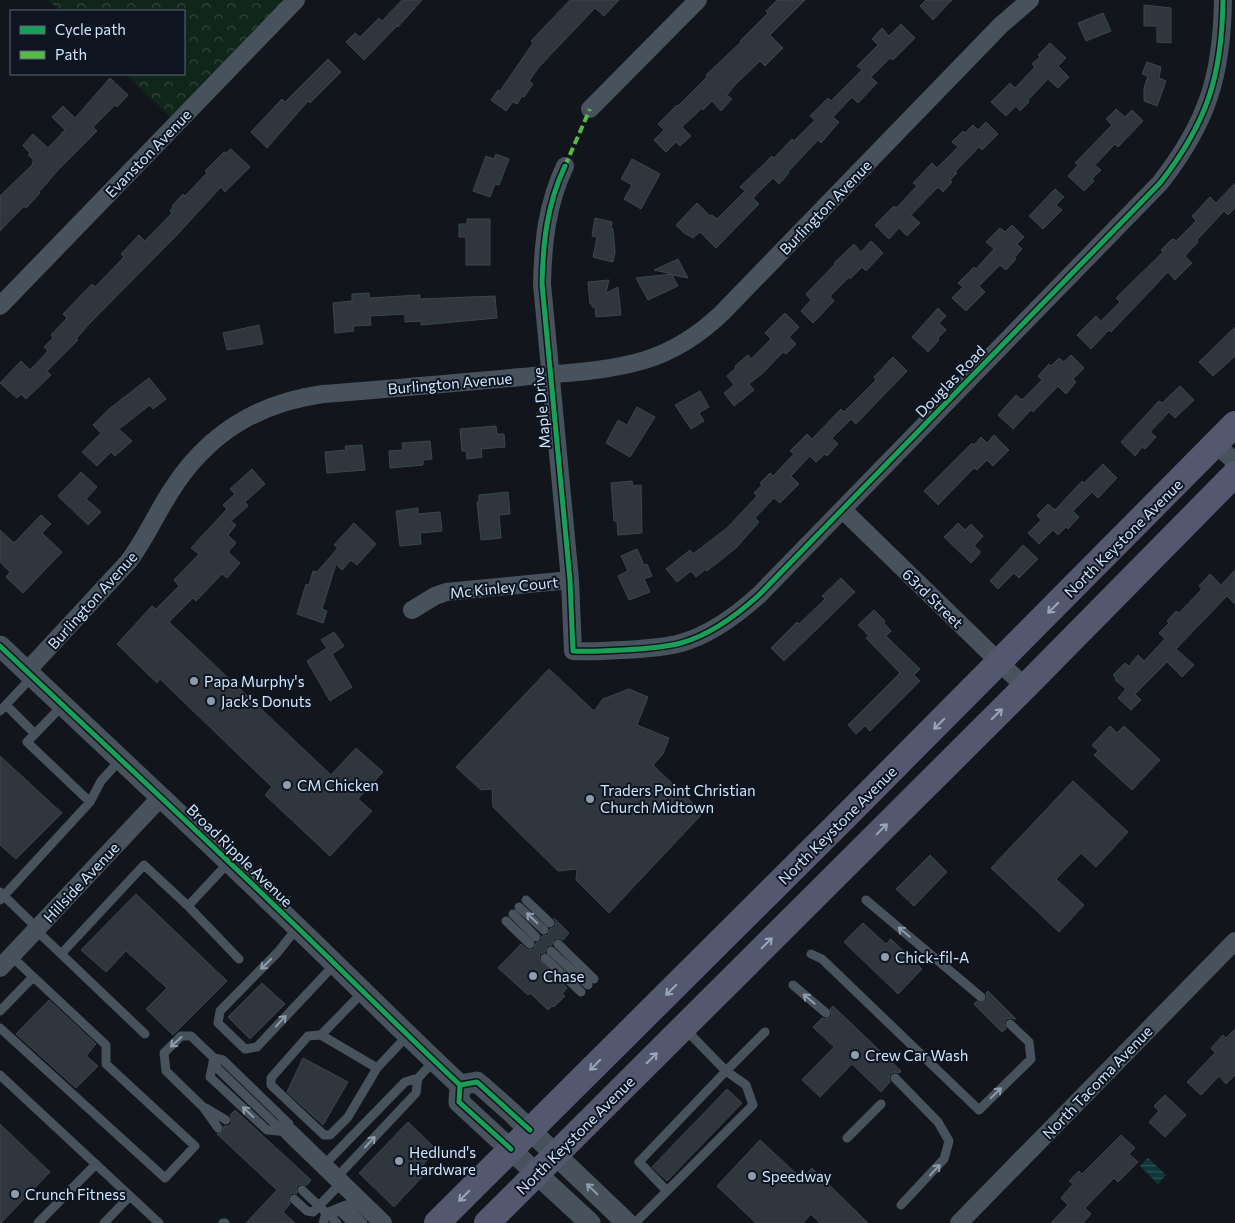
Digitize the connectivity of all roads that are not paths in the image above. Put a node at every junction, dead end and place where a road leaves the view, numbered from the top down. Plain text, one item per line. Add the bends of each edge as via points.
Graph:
1 (296, 0) edge
2 (698, 0) edge
3 (1030, 0) edge
4 (1223, 0) edge
5 (590, 110) dead end
6 (565, 166) dead end
7 (0, 306) edge
8 (551, 374) junction
9 (1235, 424) edge
10 (1216, 444) junction
11 (1235, 462) edge
12 (1235, 474) edge
13 (842, 510) junction
14 (570, 580) junction
15 (412, 610) dead end
16 (0, 646) edge
17 (573, 651) joint
18 (1000, 662) junction
19 (30, 674) junction
20 (1025, 686) junction
21 (63, 705) junction
22 (3, 708) edge
23 (35, 734) junction
24 (120, 759) junction
25 (161, 797) junction
26 (90, 802) junction
27 (229, 862) junction
28 (1, 896) edge
29 (866, 900) dead end
30 (523, 904) dead end
31 (188, 906) junction
32 (509, 918) dead end
33 (547, 927) dead end
34 (297, 928) junction
35 (37, 929) junction
36 (533, 940) dead end
37 (1235, 941) edge
38 (558, 944) dead end
39 (60, 954) junction
40 (548, 954) dead end
41 (811, 954) dead end
42 (239, 959) dead end
43 (6, 962) edge
44 (334, 965) junction
45 (33, 977) junction
46 (793, 985) dead end
47 (362, 992) junction
48 (981, 997) dead end
49 (0, 1011) edge
50 (826, 1013) dead end
51 (1010, 1024) dead end
52 (683, 1027) junction
53 (0, 1028) edge
54 (765, 1032) dead end
55 (145, 1034) dead end
56 (321, 1035) junction
57 (407, 1036) junction
58 (214, 1058) junction
59 (434, 1061) junction
60 (377, 1068) junction
61 (726, 1071) junction
62 (0, 1075) edge
63 (418, 1078) junction
64 (895, 1078) dead end
65 (460, 1085) junction
66 (881, 1104) dead end
67 (203, 1107) junction
68 (226, 1120) dead end
69 (218, 1128) dead end
70 (530, 1130) junction
71 (289, 1132) junction
72 (847, 1138) dead end
73 (511, 1149) junction
74 (555, 1154) junction
75 (96, 1164) junction
76 (324, 1165) junction
77 (536, 1173) junction
78 (340, 1180) junction
79 (302, 1190) dead end
80 (667, 1191) junction
81 (130, 1196) junction
82 (294, 1199) dead end
83 (901, 1205) dead end
84 (319, 1206) junction
85 (326, 1213) junction
86 (38, 1223) edge
87 (104, 1223) edge
88 (159, 1223) edge
89 (325, 1223) edge
90 (337, 1223) edge
91 (352, 1223) edge
92 (363, 1223) edge
93 (384, 1223) edge
94 (437, 1223) edge
95 (487, 1223) edge
96 (590, 1223) edge
97 (627, 1223) edge
98 (635, 1223) edge
99 (958, 1223) edge

1 - 7 street, Evanston Avenue
2 - 5 street
3 - 8 street, Burlington Avenue via 1001,25 700,332 667,352 646,360
4 - 13 street, Douglas Road via 1222,38 1211,91 1197,126 1173,166 1154,190
6 - 8 street, Maple Drive via 550,208 542,252
8 - 14 street, Maple Drive
8 - 19 street, Burlington Avenue via 308,396 265,409 238,423 214,440 187,467 128,562
9 - 10 main road, North Keystone Avenue
10 - 11 street
10 -> 18 main road, North Keystone Avenue
12 - 20 main road, North Keystone Avenue
13 - 17 street, Douglas Road via 759,595 710,630 681,643 664,646
13 - 18 street, 63rd Street
14 - 15 street, Mc Kinley Court via 446,592
14 - 17 street, Maple Drive
16 - 19 street, Broad Ripple Avenue
18 - 20 street, 63rd Street
18 -> 70 main road, North Keystone Avenue
19 - 21 street, Broad Ripple Avenue
19 - 22 lane
52 -> 20 main road, North Keystone Avenue
21 - 23 lane
21 - 24 street, Broad Ripple Avenue
22 - 23 lane
23 - 26 lane via 27,742
24 - 25 street, Broad Ripple Avenue
24 - 26 lane via 101,781
25 - 27 street, Broad Ripple Avenue
25 - 35 street, Hillside Avenue
26 - 28 lane
27 - 31 lane
27 - 34 street, Broad Ripple Avenue
28 - 35 lane
48 -> 29 lane
33 -> 30 lane
31 - 39 lane via 144,865
31 - 42 lane
32 - 36 lane
34 - 44 street, Broad Ripple Avenue
34 -> 44 lane via 220,1011 218,1023 245,1049 257,1047
35 - 39 lane
35 - 43 street, Hillside Avenue
37 - 99 street, North Tacoma Avenue
38 - 40 lane via 588,985
39 - 55 lane
41 -> 51 lane via 822,959 979,1110 1031,1059 1029,1042
43 - 45 lane
44 - 47 street, Broad Ripple Avenue
45 - 49 lane
45 - 53 lane via 106,1045 106,1064 195,1146 165,1178
50 -> 46 lane
47 - 56 lane
47 - 57 street, Broad Ripple Avenue
52 - 61 lane
74 -> 52 main road, North Keystone Avenue
54 - 61 lane
56 - 60 lane
56 - 60 lane via 308,1036 271,1078 271,1084 324,1135 330,1135 348,1117
57 - 59 street, Broad Ripple Avenue
57 - 60 lane
58 -> 67 lane via 191,1036 181,1036 164,1053 166,1071
58 - 71 lane via 223,1060 289,1124
71 -> 58 lane via 267,1130 210,1077
59 - 63 lane
59 - 65 street, Broad Ripple Avenue
61 - 80 lane via 639,1162
61 - 80 lane via 746,1085 753,1105
62 - 75 lane
63 - 76 lane via 405,1082
78 -> 63 lane via 416,1093
83 -> 64 lane via 944,1159 948,1141 938,1122
65 - 70 street via 477,1082
65 - 73 street via 459,1102
66 - 72 lane
67 - 68 lane
67 - 69 lane
70 - 73 main road, North Keystone Avenue
70 - 74 street
71 - 76 street
73 - 77 street
73 -> 94 main road, North Keystone Avenue
74 - 77 main road, North Keystone Avenue
97 -> 74 street
75 - 81 lane
75 - 86 lane
76 - 78 street
77 - 95 main road, North Keystone Avenue
77 - 96 street
78 - 84 lane
78 - 93 street
79 - 84 lane
80 - 98 lane
81 - 87 lane
81 - 88 lane
82 - 84 lane via 307,1211 313,1212
84 - 85 lane
85 - 89 lane
85 - 90 lane
85 - 91 lane via 341,1212
85 - 92 lane via 346,1205

